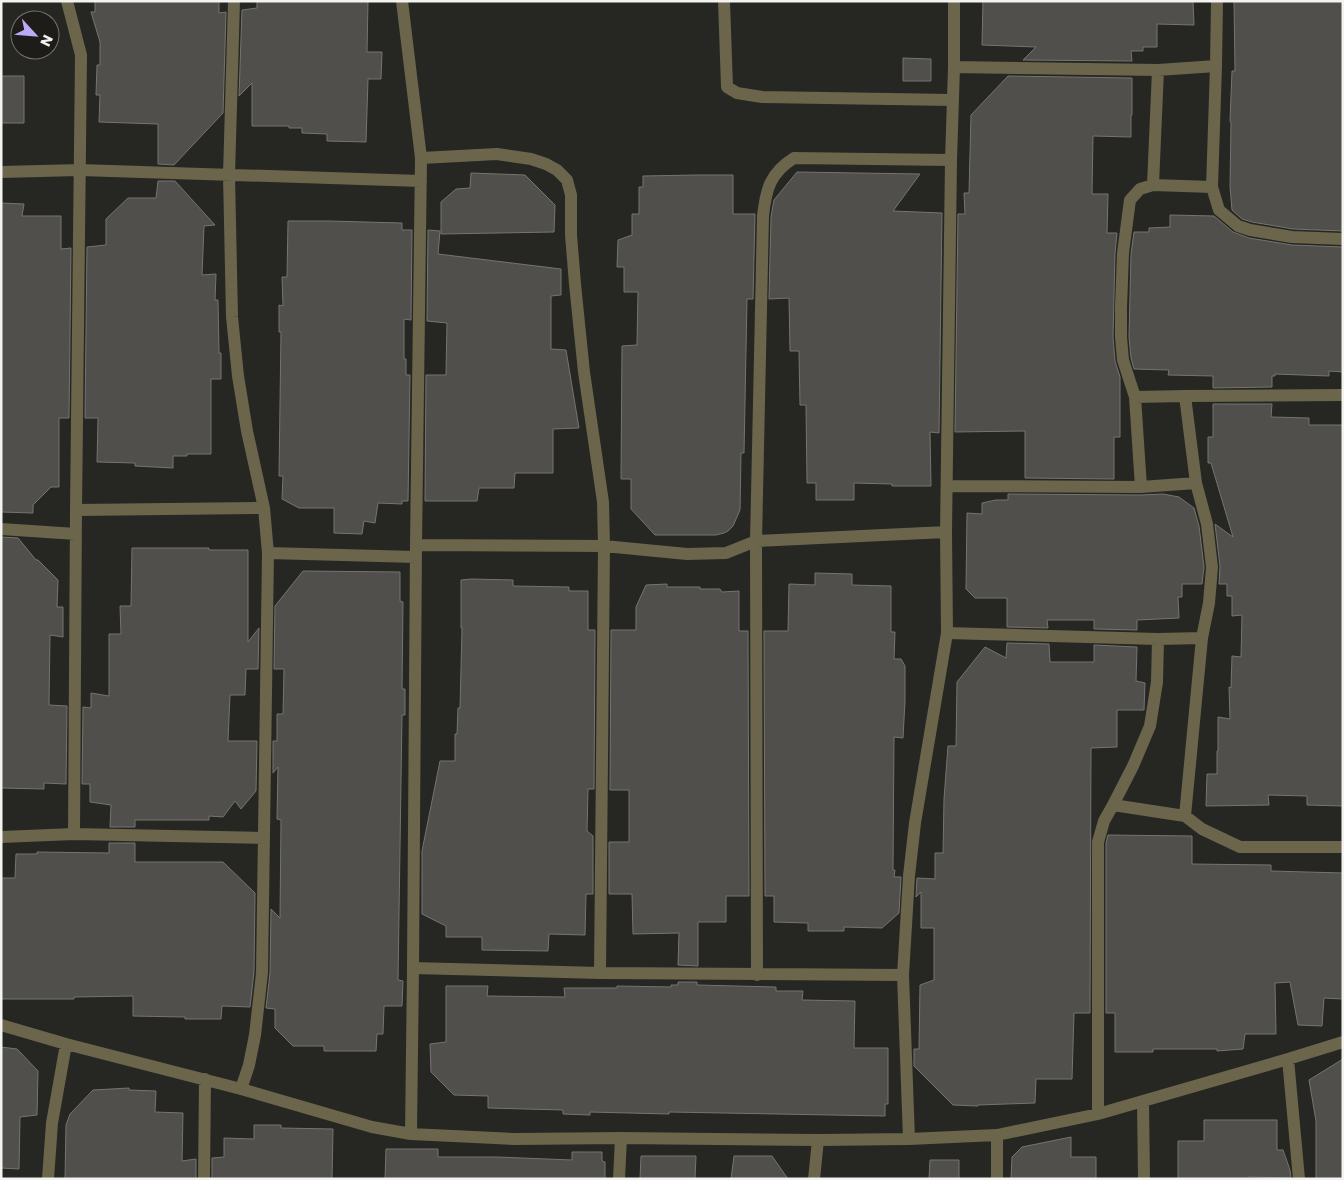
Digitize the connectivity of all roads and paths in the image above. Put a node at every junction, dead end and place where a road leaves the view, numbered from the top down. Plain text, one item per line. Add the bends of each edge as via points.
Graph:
1 (67, 1) edge
2 (234, 1) edge
3 (402, 1) edge
4 (724, 1) edge
5 (954, 1) edge
6 (1217, 1) edge
7 (1216, 66) junction
8 (954, 67) junction
9 (1158, 70) junction
10 (952, 100) junction
11 (421, 158) junction
12 (951, 160) junction
13 (80, 170) junction
14 (1, 172) edge
15 (230, 175) junction
16 (421, 181) junction
17 (1153, 185) junction
18 (1212, 187) junction
19 (1343, 239) edge
20 (1343, 395) edge
21 (1185, 396) junction
22 (1135, 397) junction
23 (1196, 483) junction
24 (947, 486) junction
25 (1142, 487) junction
26 (264, 508) junction
27 (76, 510) junction
28 (1, 529) edge
29 (946, 532) junction
30 (76, 534) junction
31 (756, 541) junction
32 (604, 546) junction
33 (416, 551) junction
34 (268, 553) junction
35 (947, 633) junction
36 (1202, 638) junction
37 (1158, 639) junction
38 (1113, 805) junction
39 (1185, 816) junction
40 (74, 834) junction
41 (1, 837) edge
42 (264, 838) junction
43 (1343, 846) edge
44 (413, 968) junction
45 (600, 973) junction
46 (757, 975) junction
47 (903, 975) junction
48 (1, 1025) edge
49 (1343, 1042) edge
50 (66, 1044) junction
51 (1288, 1059) junction
52 (205, 1079) junction
53 (241, 1089) junction
54 (1143, 1102) junction
55 (1098, 1114) junction
56 (411, 1134) junction
57 (997, 1135) junction
58 (621, 1138) junction
59 (818, 1140) junction
60 (909, 1140) junction
61 (48, 1179) edge
62 (204, 1179) edge
63 (619, 1179) edge
64 (814, 1179) edge
65 (997, 1179) edge
66 (1144, 1179) edge
67 (1299, 1179) edge

1 - 13 street via 82,55
2 - 15 street
3 - 11 street
4 - 10 street via 727,87 737,93 762,97
5 - 8 street
6 - 7 street
7 - 9 street
7 - 18 street
8 - 9 street
8 - 10 street
9 - 17 street
10 - 12 street
11 - 16 street
11 - 32 street via 514,156 546,164 567,180 571,195 571,235 584,372 604,502
12 - 24 street
12 - 31 street via 794,158 772,178 765,196 763,216
13 - 14 street
13 - 15 street
13 - 27 street
15 - 16 street
15 - 26 street via 232,317 238,376
16 - 33 street
17 - 18 street
17 - 22 street via 1140,189 1130,200 1123,253 1122,360
18 - 19 street via 1219,210 1238,226 1292,237
20 - 21 street
21 - 22 street
21 - 23 street
22 - 25 street
23 - 25 street
23 - 36 street via 1207,524 1212,567
24 - 25 street
24 - 29 street
26 - 27 street
26 - 34 street
27 - 30 street
28 - 30 street
29 - 31 street
29 - 35 street
30 - 40 street
31 - 32 street via 726,552 687,554
31 - 46 street
32 - 33 street
32 - 45 street
33 - 34 street
33 - 44 street
34 - 42 street
35 - 37 street
35 - 47 street via 915,823
36 - 37 street
36 - 39 street
37 - 38 street via 1157,682 1150,726
38 - 39 street
38 - 55 street via 1098,842
39 - 43 street via 1202,829 1240,847
40 - 41 street
40 - 42 street
42 - 53 street via 262,973 255,1035
44 - 45 street
44 - 56 street
45 - 46 street
46 - 47 street
47 - 60 street
48 - 50 street
49 - 51 street
50 - 52 street
50 - 61 street via 52,1124
51 - 54 street
51 - 67 street
52 - 53 street
52 - 62 street
53 - 56 street via 372,1127
54 - 55 street
54 - 66 street
55 - 57 street
56 - 58 street via 515,1139
57 - 60 street
57 - 65 street
58 - 59 street
58 - 63 street
59 - 60 street
59 - 64 street

